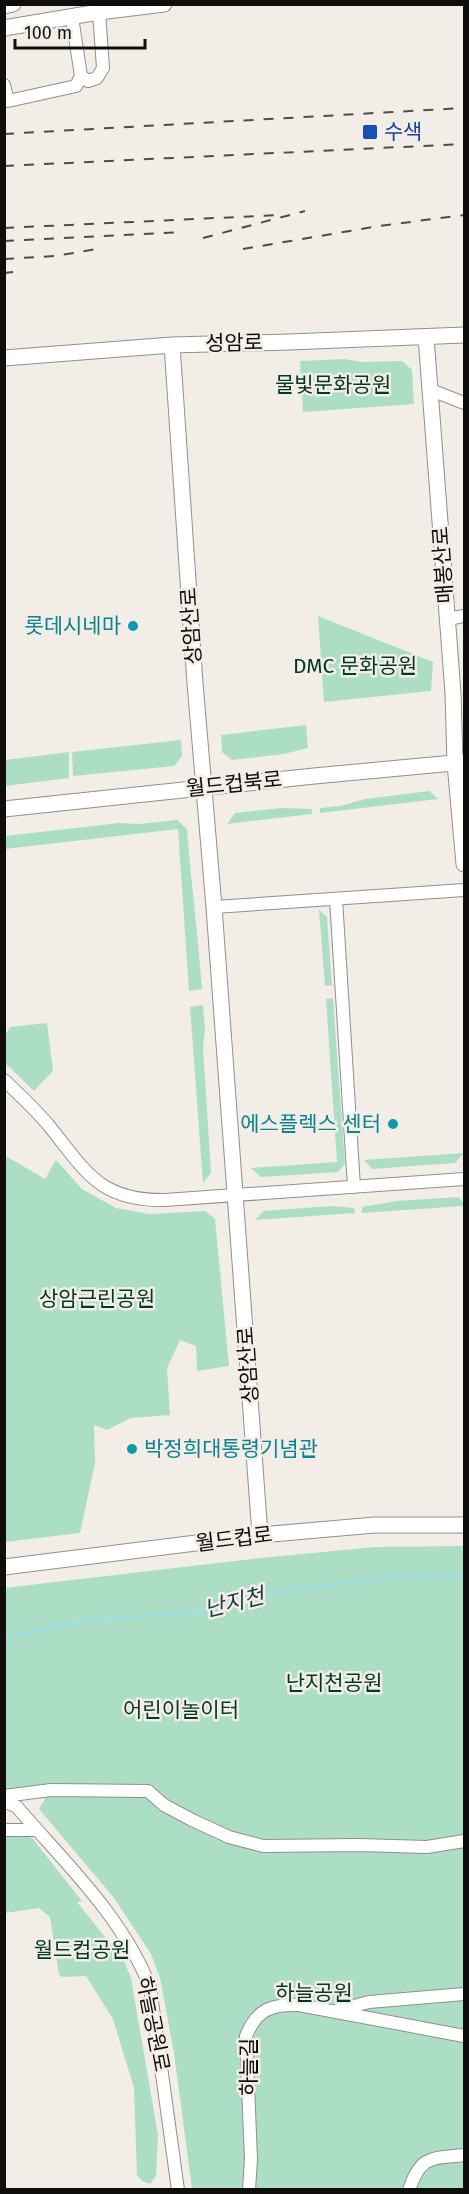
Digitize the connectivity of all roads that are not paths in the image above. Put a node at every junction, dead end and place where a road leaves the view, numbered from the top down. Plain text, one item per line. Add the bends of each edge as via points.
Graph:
1 (13, 4) edge
2 (164, 4) edge
3 (4, 6) edge
4 (99, 12) junction
5 (72, 17) junction
6 (4, 28) edge
7 (81, 76) junction
8 (4, 85) edge
9 (465, 335) edge
10 (426, 337) junction
11 (172, 345) junction
12 (4, 358) edge
13 (430, 390) junction
14 (465, 403) edge
15 (465, 616) edge
16 (447, 620) junction
17 (460, 763) edge
18 (204, 788) junction
19 (4, 809) edge
20 (465, 864) edge
21 (465, 890) edge
22 (336, 899) junction
23 (214, 907) junction
24 (4, 1080) edge
25 (465, 1179) edge
26 (354, 1187) junction
27 (235, 1195) junction
28 (465, 1525) edge
29 (260, 1535) junction
30 (4, 1567) edge
31 (4, 1796) edge
32 (4, 1801) edge
33 (4, 1830) edge
34 (37, 1830) junction
35 (465, 1841) edge
36 (465, 1994) edge
37 (334, 2011) junction
38 (465, 2036) edge
39 (465, 2155) edge
40 (178, 2190) edge
41 (249, 2190) edge
42 (409, 2190) edge

1 - 3 main road
2 - 4 main road
4 - 5 main road
4 - 7 street via 103,68 97,78 88,81
5 - 6 main road
5 - 7 street
7 - 8 street via 76,86 8,101
9 - 10 main road, 성암로
10 - 11 main road, 성암로
10 - 13 main road, 매봉산로
11 - 12 main road, 성암로
11 - 18 main road, 상암산로
13 - 14 street
13 - 16 main road, 매봉산로
15 - 16 street
16 - 17 main road, 매봉산로
17 - 18 main road, 월드컵북로
17 - 20 main road, 매봉산로
18 - 19 main road, 월드컵북로
18 - 23 main road, 상암산로
21 - 22 street
22 - 23 street
22 - 26 street
23 - 27 main road, 상암산로
24 - 27 street via 49,1126 86,1173 115,1193 148,1200
25 - 26 street
26 - 27 street
27 - 29 main road, 상암산로
28 - 29 main road, 월드컵로 via 375,1525
29 - 30 main road, 월드컵로
31 - 35 street via 51,1790 148,1791 192,1821 263,1846 427,1847
32 - 34 street, 하늘공원로 via 17,1807
33 - 34 street
34 - 40 street, 하늘공원로 via 104,1907 141,1964 150,1987
36 - 37 street via 369,2002
37 - 38 street, 하늘길
37 - 41 street, 하늘길 via 280,2005 265,2010 251,2023 246,2036
39 - 42 street via 430,2159 417,2169

